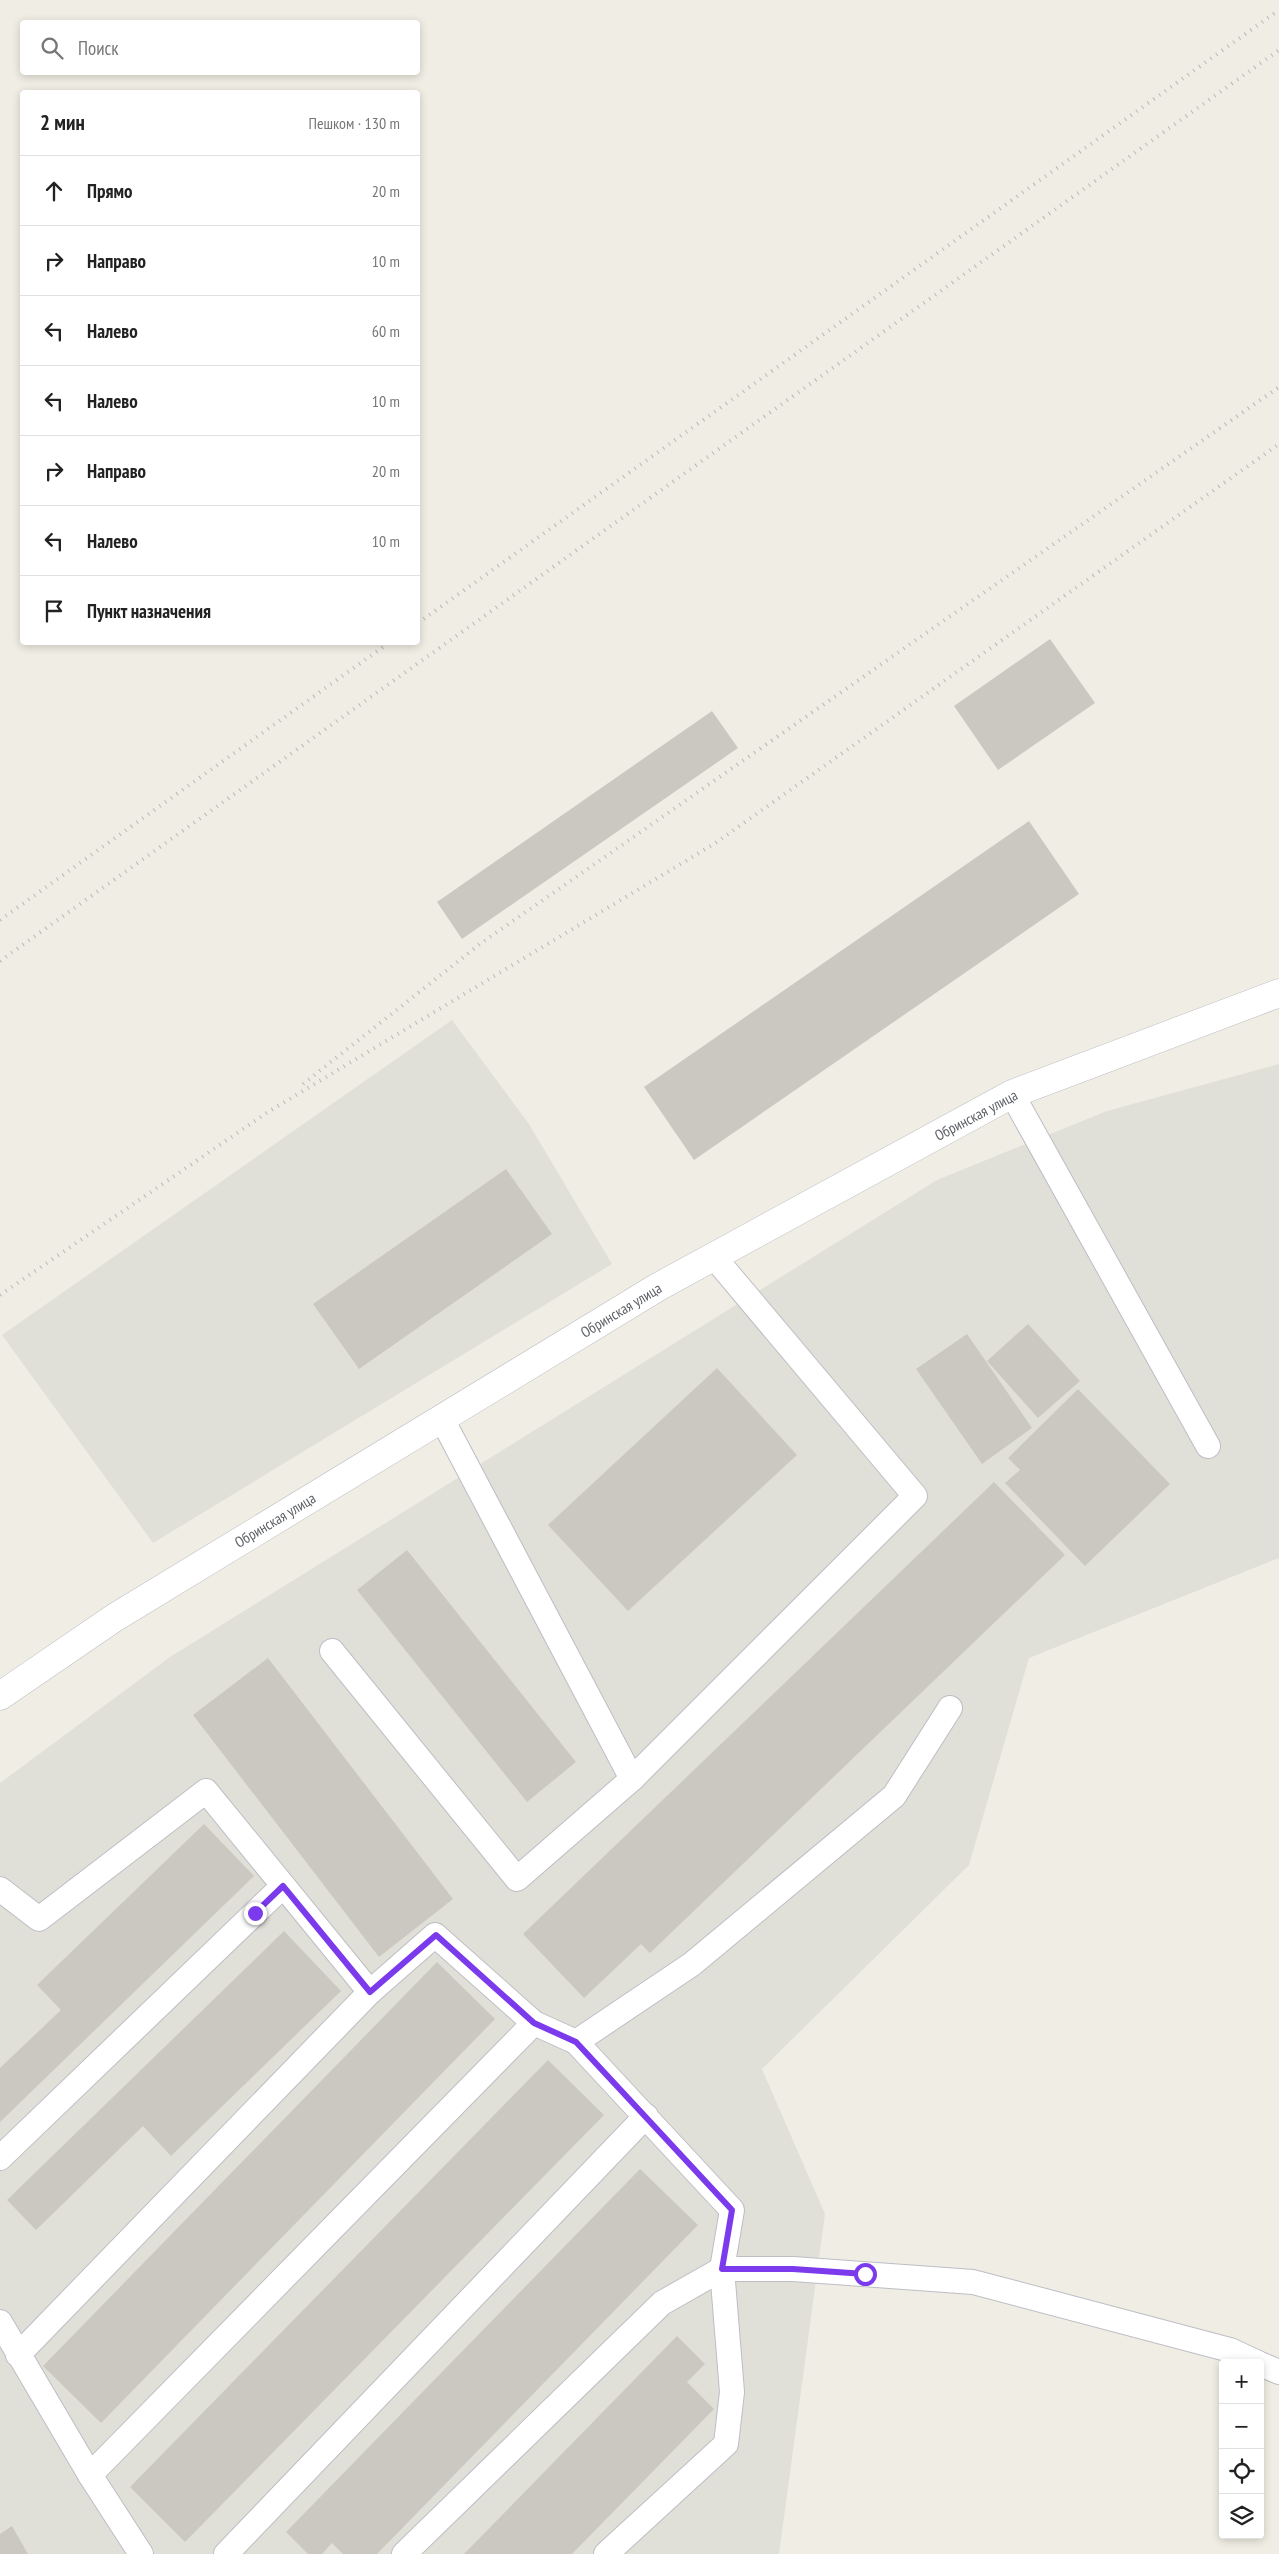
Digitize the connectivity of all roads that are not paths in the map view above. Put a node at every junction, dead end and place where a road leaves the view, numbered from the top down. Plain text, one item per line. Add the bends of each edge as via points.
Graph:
1 (1279, 993) edge
2 (1012, 1094) junction
3 (714, 1257) junction
4 (442, 1419) junction
5 (1208, 1446) dead end
6 (332, 1651) dead end
7 (0, 1696) edge
8 (950, 1708) dead end
9 (632, 1779) junction
10 (283, 1886) junction
11 (0, 1889) edge
12 (370, 1992) junction
13 (534, 2023) junction
14 (576, 2042) junction
15 (646, 2116) junction
16 (0, 2158) edge
17 (722, 2269) junction
18 (0, 2322) edge
19 (18, 2355) junction
20 (1250, 2359) edge
21 (1264, 2365) edge
22 (1279, 2372) edge
23 (90, 2475) junction
24 (232, 2552) edge
25 (141, 2554) edge
26 (404, 2554) edge
27 (606, 2554) edge

1 - 2 street, Обринская улица
2 - 3 street, Обринская улица
2 - 5 lane
3 - 4 street, Обринская улица via 658,1287
3 - 9 lane via 915,1496
4 - 7 street, Обринская улица via 114,1618
4 - 9 lane
6 - 9 lane via 516,1878
8 - 14 lane via 894,1796 692,1964
10 - 11 lane via 206,1791 39,1919
10 - 12 lane
10 - 16 lane
12 - 13 lane via 436,1935
12 - 19 lane
13 - 14 lane
13 - 23 lane
14 - 15 lane
15 - 17 lane via 732,2210
15 - 24 lane
17 - 20 lane via 793,2269 973,2282 1230,2350
17 - 26 lane via 662,2303
17 - 27 lane via 732,2392 726,2444
18 - 19 lane
19 - 23 lane
21 - 22 lane
23 - 25 lane

